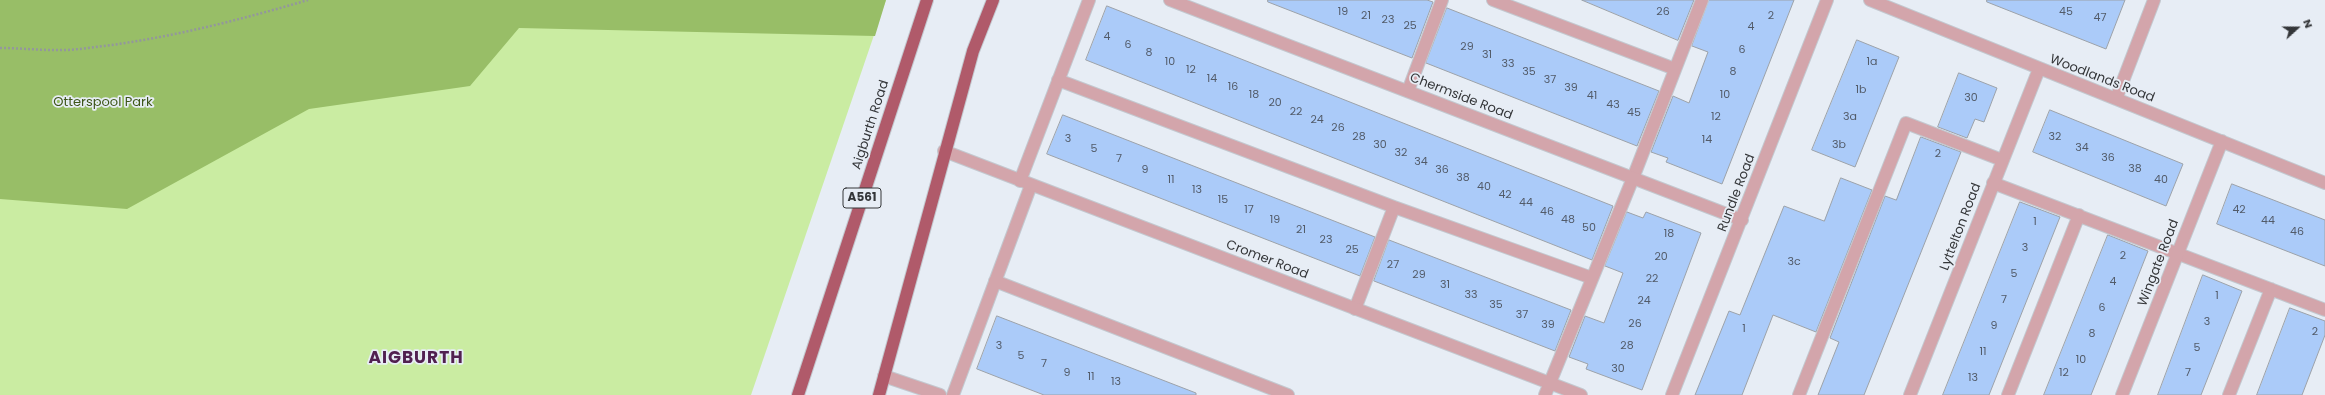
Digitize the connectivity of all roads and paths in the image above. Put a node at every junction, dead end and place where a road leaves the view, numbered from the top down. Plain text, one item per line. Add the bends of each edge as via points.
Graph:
1 (308, 0) edge
2 (927, 0) edge
3 (993, 0) edge
4 (1089, 0) edge
5 (1170, 0) edge
6 (1442, 0) edge
7 (1493, 0) edge
8 (1702, 0) edge
9 (1828, 0) edge
10 (1870, 0) edge
11 (2154, 0) edge
12 (0, 48) edge
13 (2039, 69) junction
14 (1675, 70) junction
15 (1058, 80) junction
16 (1408, 91) junction
17 (2116, 99) junction
18 (2222, 141) junction
19 (944, 151) junction
20 (2002, 160) junction
21 (1633, 178) junction
22 (1026, 183) junction
23 (1993, 183) junction
24 (2325, 183) edge
25 (1394, 207) junction
26 (2079, 215) junction
27 (1742, 220) junction
28 (2178, 253) junction
29 (1592, 278) junction
30 (995, 281) junction
31 (2271, 289) junction
32 (1355, 309) junction
33 (2325, 310) edge
34 (884, 376) junction
35 (1550, 383) junction
36 (1268, 392) edge
37 (798, 395) edge
38 (879, 395) edge
39 (940, 395) edge
40 (953, 395) edge
41 (1288, 395) edge
42 (1545, 395) edge
43 (1581, 395) edge
44 (1672, 395) edge
45 (1799, 395) edge
46 (1910, 395) edge
47 (2008, 395) edge
48 (2122, 395) edge
49 (2229, 395) edge

1 - 12 path via 239,20 154,38 78,49
2 - 37 highway, Aigburth Road / A561
3 - 19 highway via 973,51
4 - 15 street
5 - 16 street, Chermside Road
6 - 16 street
7 - 14 street
8 - 14 street
9 - 27 street, Rundle Road
10 - 13 street, Woodlands Road
11 - 17 street
13 - 17 street, Woodlands Road
13 - 20 street, Lyttelton Road
14 - 21 street
15 - 22 street
15 - 25 street
16 - 21 street, Chermside Road
17 - 18 street, Woodlands Road
18 - 24 street, Woodlands Road
18 - 28 street, Wingate Road
19 - 22 street, Cromer Road
19 - 34 highway
20 - 23 street, Lyttelton Road
20 - 45 street via 1906,122
21 - 27 street, Chermside Road
21 - 29 street
22 - 30 street
22 - 32 street, Cromer Road
23 - 26 street
23 - 46 street, Lyttelton Road
25 - 29 street
25 - 32 street
26 - 28 street
26 - 47 street
27 - 44 street, Rundle Road
28 - 31 street
28 - 48 street, Wingate Road
29 - 35 street
30 - 36 street
30 - 40 street
31 - 33 street
31 - 49 street
32 - 35 street, Cromer Road
34 - 38 highway
34 - 39 street
35 - 42 street
35 - 43 street, Cromer Road
36 - 41 street

